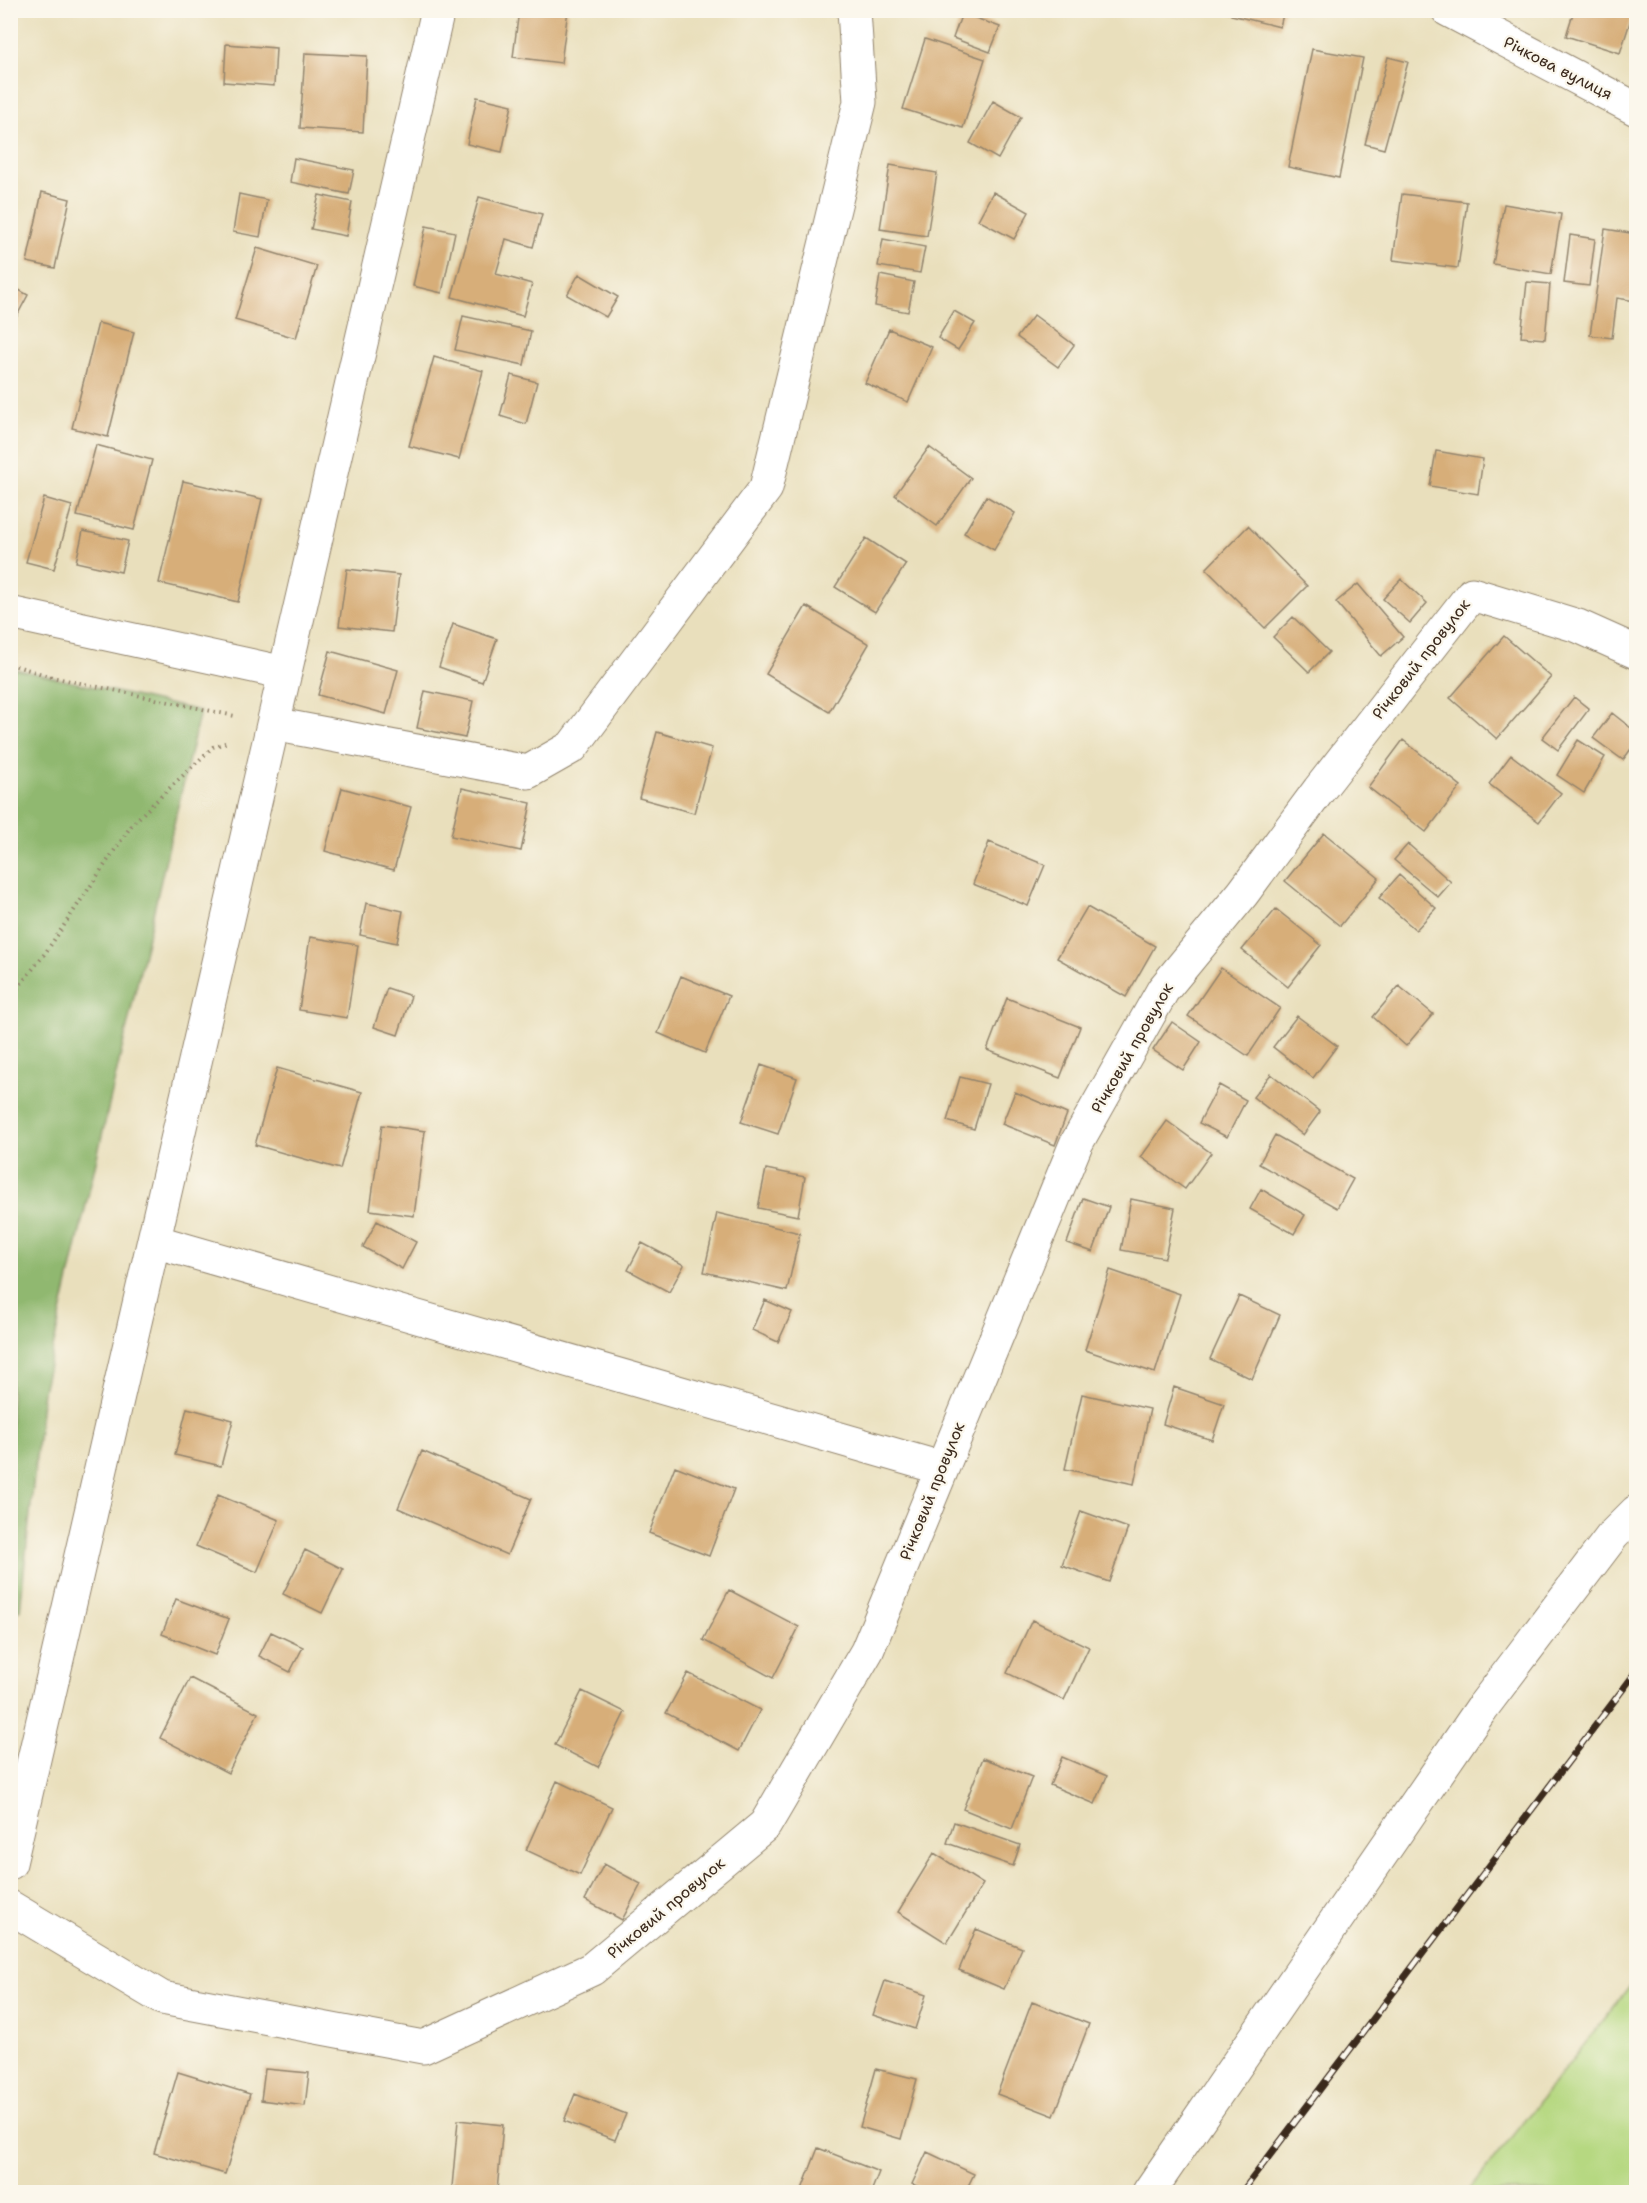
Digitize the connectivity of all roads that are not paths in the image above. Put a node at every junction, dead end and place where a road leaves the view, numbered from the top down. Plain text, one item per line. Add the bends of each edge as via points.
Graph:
1 (438, 10) edge
2 (854, 10) edge
3 (1448, 10) edge
4 (1636, 109) edge
5 (10, 613) edge
6 (1636, 652) edge
7 (285, 673) junction
8 (273, 724) junction
9 (154, 1241) junction
10 (941, 1468) junction
11 (1636, 1512) edge
12 (10, 1863) edge
13 (10, 1907) edge
14 (1149, 2193) edge

1 - 7 street
2 - 8 street via 860,102 766,488 572,747 528,772
3 - 4 street, Річкова вулиця
5 - 7 street
6 - 10 street, Річковий провулок via 1578,626 1472,594 1243,893 1163,990 1076,1144
7 - 8 street
8 - 9 street
9 - 10 street
9 - 12 street
10 - 13 street, Річковий провулок via 867,1651 765,1826 592,1970 423,2048 162,1998
11 - 14 street via 1613,1535 1482,1708

